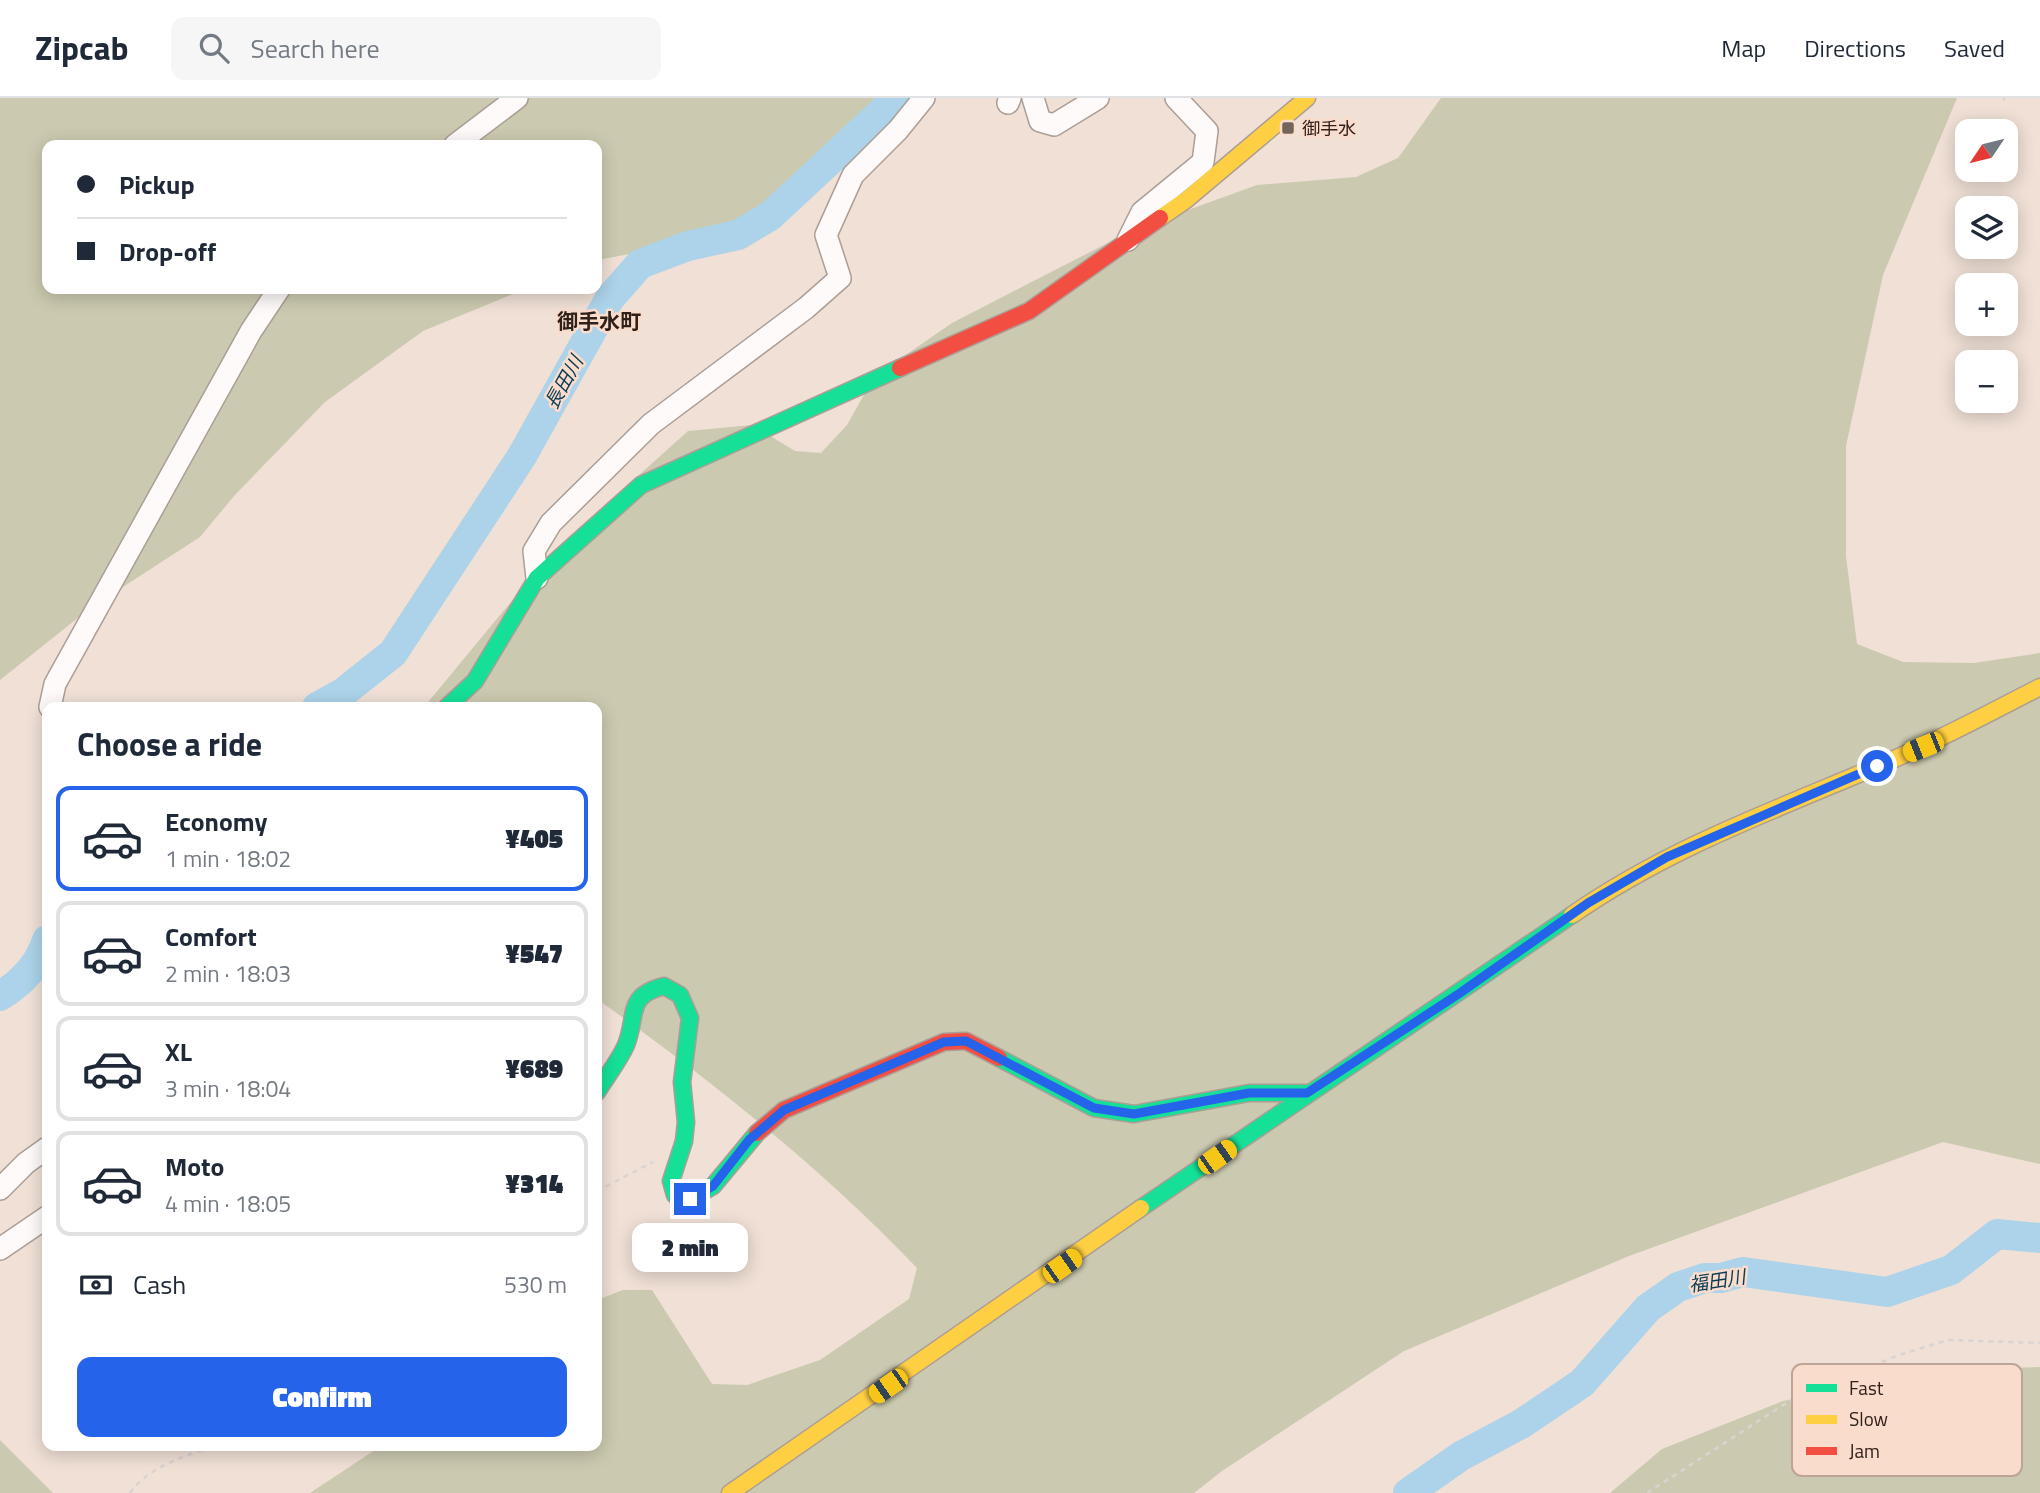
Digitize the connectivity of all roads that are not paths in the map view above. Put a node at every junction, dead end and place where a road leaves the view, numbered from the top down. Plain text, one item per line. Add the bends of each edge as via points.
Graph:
1 (517, 98) edge
2 (924, 98) edge
3 (1033, 98) edge
4 (1098, 98) edge
5 (1176, 98) edge
6 (1307, 98) edge
7 (462, 140) edge
8 (1127, 242) junction
9 (276, 294) edge
10 (537, 578) junction
11 (2040, 687) edge
12 (51, 702) edge
13 (452, 702) edge
14 (602, 1084) edge
15 (1307, 1093) junction
16 (42, 1152) edge
17 (0, 1189) edge
18 (42, 1220) edge
19 (0, 1248) edge
20 (730, 1493) edge

1 - 7 street
2 - 10 street via 853,175 826,235 840,278 651,424 551,523 534,551
3 - 4 street via 1040,121 1054,125
5 - 8 street via 1208,131 1203,162 1142,212
6 - 8 street via 1186,200
8 - 10 street via 1029,311 641,485
9 - 12 street via 55,684
10 - 13 street via 475,681
11 - 15 street via 1923,747 1667,857 1588,903
14 - 15 street via 626,1045 637,999 664,986 680,995 690,1018 682,1082 686,1122 671,1181 675,1195 690,1199 713,1186 749,1140 784,1110 944,1042 966,1041 1094,1108 1134,1114 1249,1093
15 - 20 street
16 - 17 street
18 - 19 street

